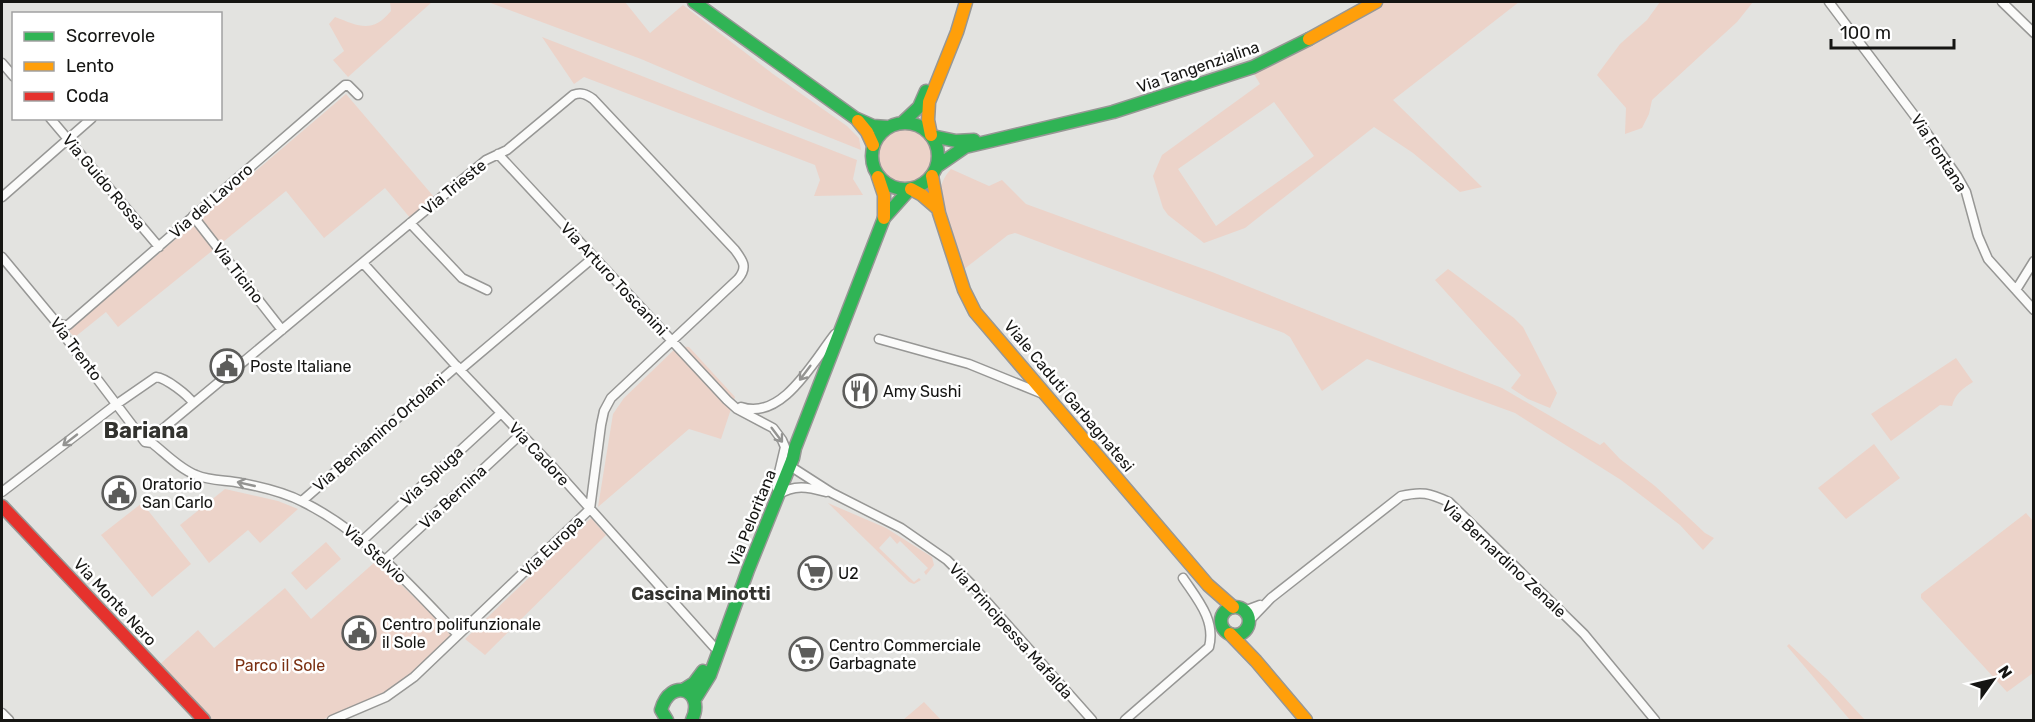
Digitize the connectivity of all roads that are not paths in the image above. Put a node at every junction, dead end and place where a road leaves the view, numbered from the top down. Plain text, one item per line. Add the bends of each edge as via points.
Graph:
1 (694, 2) edge
2 (1376, 2) edge
3 (1829, 2) edge
4 (2002, 2) edge
5 (964, 6) edge
6 (2034, 33) edge
7 (2, 63) edge
8 (12, 75) edge
9 (358, 95) dead end
10 (855, 118) junction
11 (52, 120) edge
12 (90, 120) edge
13 (902, 123) junction
14 (887, 127) junction
15 (1019, 134) junction
16 (931, 136) junction
17 (68, 140) junction
18 (873, 145) junction
19 (498, 154) junction
20 (934, 172) junction
21 (878, 177) junction
22 (910, 189) junction
23 (2, 196) edge
24 (938, 209) junction
25 (194, 216) junction
26 (884, 218) junction
27 (410, 223) junction
28 (159, 246) junction
29 (2, 257) edge
30 (594, 257) junction
31 (2034, 261) edge
32 (363, 263) junction
33 (745, 267) joint
34 (487, 290) dead end
35 (2016, 290) junction
36 (2034, 310) edge
37 (62, 325) junction
38 (841, 327) junction
39 (282, 330) junction
40 (879, 339) dead end
41 (672, 341) junction
42 (458, 368) junction
43 (1046, 395) junction
44 (193, 403) junction
45 (731, 404) junction
46 (117, 405) junction
47 (501, 413) junction
48 (521, 434) junction
49 (147, 442) junction
50 (795, 448) junction
51 (790, 466) junction
52 (2, 492) edge
53 (778, 492) junction
54 (832, 493) junction
55 (302, 501) junction
56 (2, 506) edge
57 (590, 509) junction
58 (363, 540) junction
59 (384, 561) junction
60 (1183, 578) dead end
61 (1208, 585) junction
62 (1243, 617) junction
63 (1221, 620) junction
64 (1230, 634) junction
65 (458, 635) junction
66 (714, 647) junction
67 (1256, 661) junction
68 (683, 690) junction
69 (695, 699) junction
70 (2, 713) edge
71 (9, 720) edge
72 (204, 720) edge
73 (332, 720) edge
74 (667, 720) edge
75 (692, 720) edge
76 (1092, 720) edge
77 (1125, 720) edge
78 (1306, 720) edge
79 (1655, 720) edge

1 - 10 main road
2 - 15 main road, Via Tangenzialina via 1253,67 1113,112
3 - 35 street, Via Fontana via 1962,183 1983,249
4 - 6 street
5 - 13 main road via 919,107
5 - 16 main road via 929,102
7 - 8 street
9 - 25 street, Via del Lavoro via 345,85
10 - 14 main road
10 - 18 main road
11 - 17 street, Via Guido Rossa
12 - 17 street
13 - 14 main road
13 - 16 main road via 918,125
14 - 18 main road
15 - 16 main road, Via Tangenzialina via 967,141
15 - 20 main road, Via Tangenzialina via 965,147
16 - 20 main road via 938,156
17 - 23 street
17 - 28 street, Via Guido Rossa
18 - 21 main road via 871,159
19 - 27 street, Via Trieste via 486,159
19 - 30 street, Via Arturo Toscanini
19 - 33 street, Via Trieste via 573,95 587,95 735,250
20 - 22 main road via 924,184
20 - 24 main road, Viale Caduti Garbagnatesi via 932,188
21 - 22 main road via 891,187
21 - 26 main road, Via Peloritana via 884,195
22 - 24 main road
22 - 26 main road, Via Peloritana
24 - 43 main road, Viale Caduti Garbagnatesi via 973,308
25 - 28 street, Via del Lavoro
25 - 39 street, Via Ticino
26 - 38 main road, Via Peloritana
27 - 32 street, Via Trieste
27 - 34 street via 462,278
28 - 37 street, Via del Lavoro via 68,325
29 - 37 street, Via Trento
30 - 41 street, Via Arturo Toscanini
30 - 42 street, Via Beniamino Ortolani
31 - 35 street
32 - 39 street, Via Trieste
32 - 42 street, Via Cadore
33 - 41 street, Via Europa via 738,279
35 - 36 street, Via Fontana
37 - 46 street, Via Trento via 66,338
38 -> 45 street via 782,399 759,410
38 - 50 main road, Via Peloritana
39 - 44 street, Via Trieste
40 - 43 street via 969,364
41 - 45 street, Via Arturo Toscanini
41 - 57 street, Via Europa via 608,403 601,425
42 - 47 street, Via Cadore
42 - 55 street, Via Beniamino Ortolani
43 - 61 main road, Viale Caduti Garbagnatesi
44 - 46 street via 158,376
44 - 49 street, Via Trieste
45 -> 53 street, Via Arturo Toscanini via 773,428 782,440 785,451
46 - 49 street, Via Trento
46 -> 52 street
47 - 48 street, Via Cadore
47 - 58 street, Via Spluga
48 - 57 street, Via Cadore
48 - 59 street, Via Bernina
55 -> 49 street, Via Stelvio via 252,485 198,476
50 - 51 main road, Via Peloritana
50 - 53 main road, Via Peloritana
51 - 53 main road, Via Peloritana
51 - 54 street, Via Principessa Mafalda
53 - 54 street, Via Principessa Mafalda via 802,487
53 - 66 main road, Via Peloritana
53 - 69 main road, Via Peloritana via 710,675
54 - 76 street, Via Principessa Mafalda via 901,528 947,560
55 - 58 street, Via Stelvio
56 - 72 main road, Via Monte Nero
57 - 65 street, Via Europa
57 - 66 street, Via Cadore
58 - 59 street, Via Stelvio
59 - 65 street, Via Stelvio
60 - 77 street via 1205,612 1211,634 1209,647
61 - 62 main road, Viale Caduti Garbagnatesi
61 - 63 main road, Viale Caduti Garbagnatesi
62 - 63 main road via 1225,611
62 - 64 main road via 1242,634
62 - 67 main road
62 - 79 street, Via Bernardino Zenale via 1401,496 1419,492 1432,495 1449,502 1584,634
63 - 64 main road, Viale Caduti Garbagnatesi
64 - 67 main road
65 - 73 street, Via Europa via 414,677 386,697
66 - 68 main road, Via Peloritana via 700,676
67 - 78 main road
68 - 69 main road
68 - 74 main road, Via Peloritana via 664,699 661,710
69 - 75 main road via 697,713
70 - 71 street

